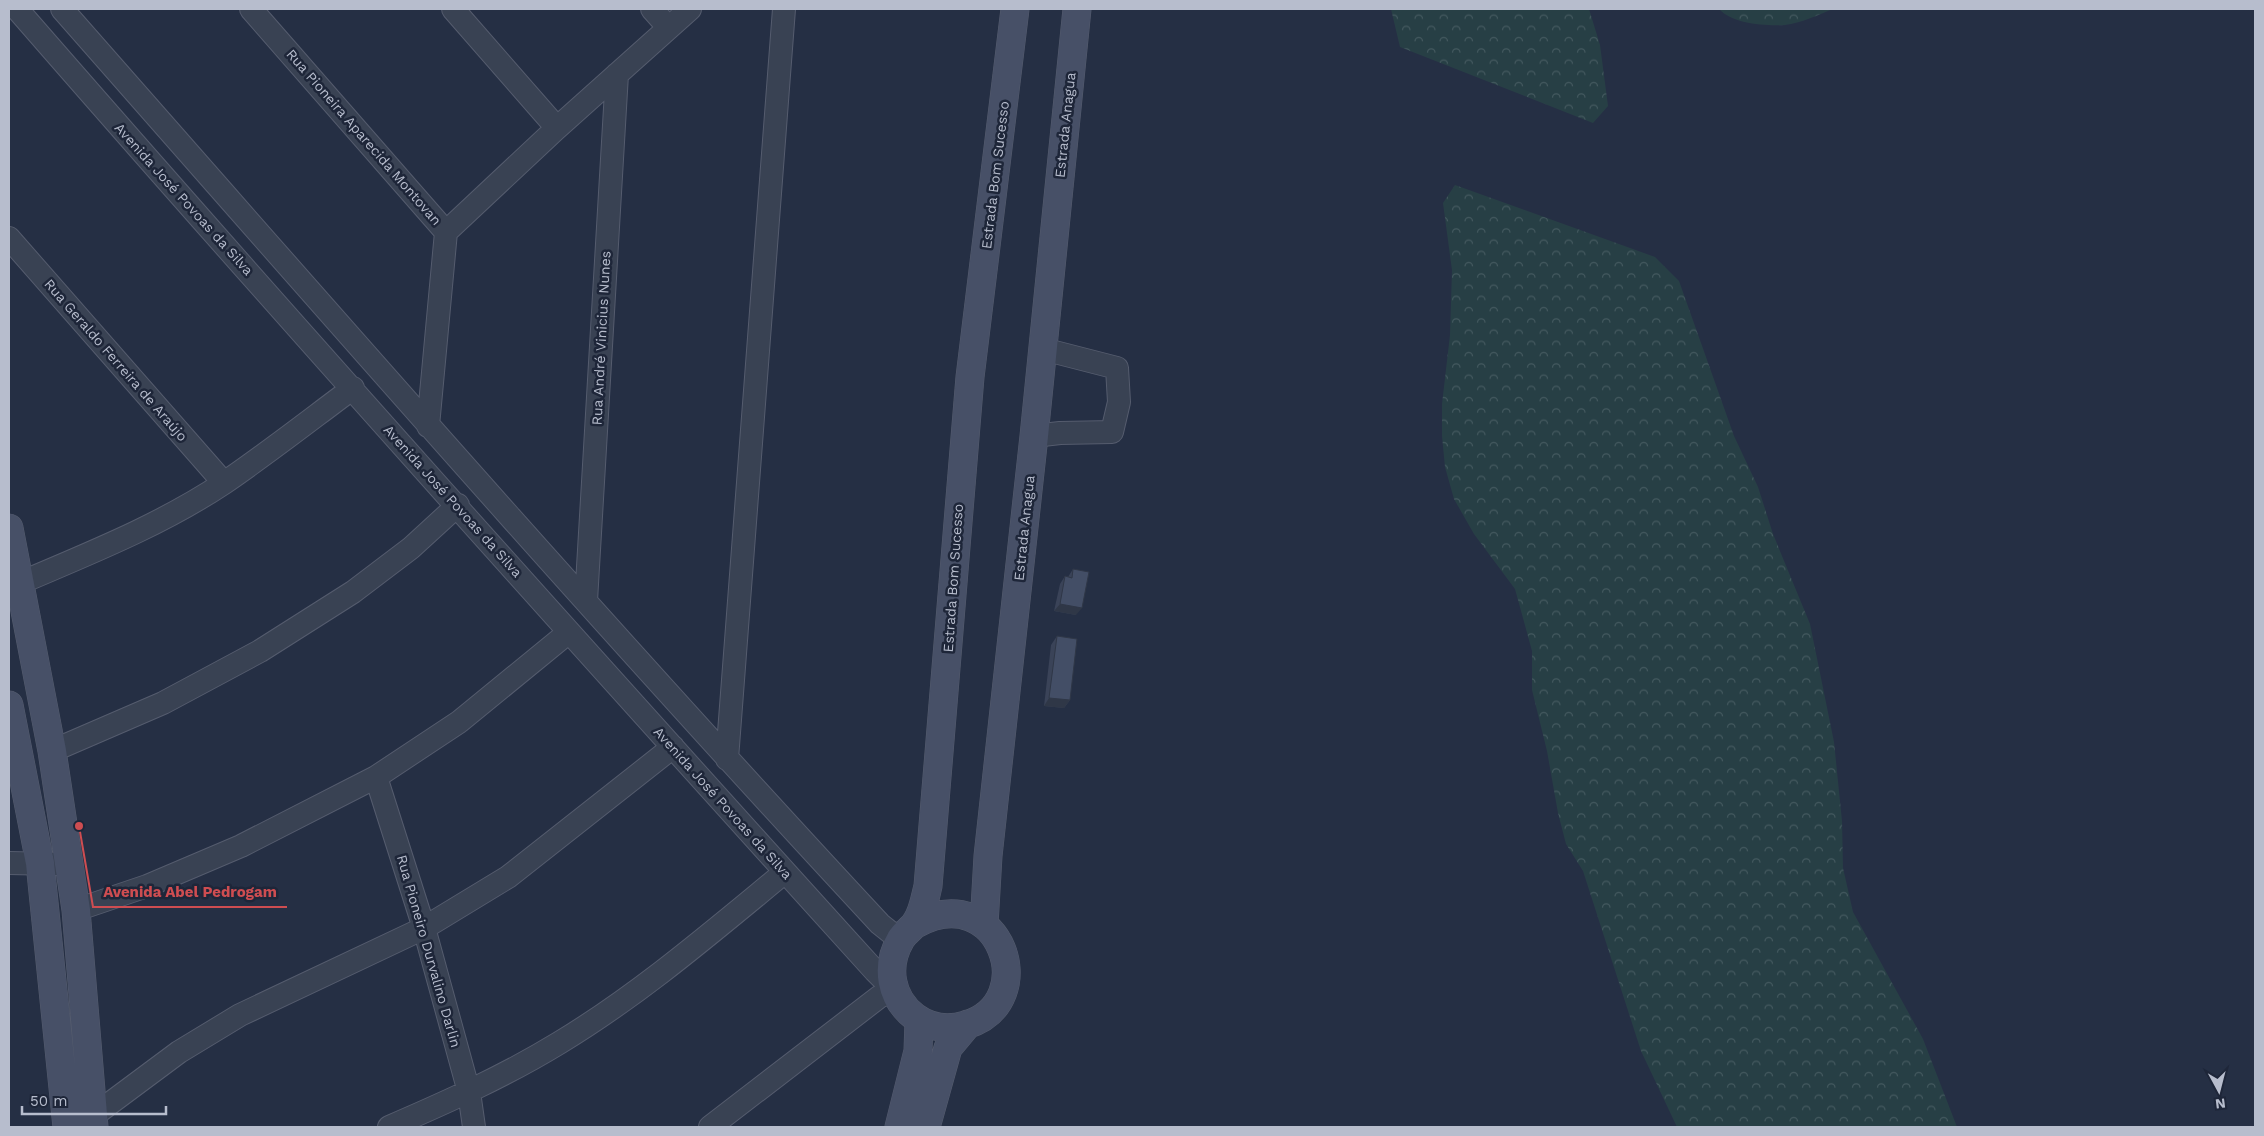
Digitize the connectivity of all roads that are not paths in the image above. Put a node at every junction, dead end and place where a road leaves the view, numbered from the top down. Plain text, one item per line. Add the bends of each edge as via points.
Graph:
1 (17, 9) edge
2 (62, 9) edge
3 (251, 9) edge
4 (454, 9) edge
5 (652, 9) edge
6 (690, 9) edge
7 (784, 9) edge
8 (1015, 9) edge
9 (1077, 9) edge
10 (668, 27) junction
11 (617, 74) junction
12 (557, 128) junction
13 (176, 139) junction
14 (151, 162) junction
15 (446, 232) junction
16 (9, 238) edge
17 (1043, 349) junction
18 (353, 388) junction
19 (428, 426) junction
20 (1034, 436) junction
21 (224, 483) junction
22 (458, 505) junction
23 (9, 528) edge
24 (20, 583) junction
25 (586, 602) junction
26 (570, 632) junction
27 (9, 705) edge
28 (672, 747) junction
29 (52, 751) junction
30 (727, 759) junction
31 (376, 777) junction
32 (9, 863) edge
33 (40, 863) junction
34 (68, 864) junction
35 (785, 872) junction
36 (76, 910) junction
37 (984, 925) junction
38 (424, 928) junction
39 (908, 930) junction
40 (894, 990) junction
41 (53, 1004) junction
42 (84, 1004) junction
43 (919, 1020) junction
44 (968, 1024) junction
45 (469, 1092) junction
46 (94, 1122) edge
47 (914, 1122) edge
48 (67, 1127) edge
49 (389, 1127) edge
50 (474, 1127) edge
51 (710, 1127) edge

1 - 14 street, Avenida José Povoas da Silva
2 - 13 street
3 - 15 street, Rua Pioneira Aparecida Montovan
4 - 12 street
5 - 10 street
6 - 10 street
7 - 30 street
8 - 39 main road, Estrada Bom Sucesso via 970,377 928,886 924,902
9 - 17 main road, Estrada Anagua
10 - 11 street
11 - 12 street
11 - 25 street, Rua André Vinicius Nunes
12 - 15 street
13 - 14 street
13 - 19 street
14 - 18 street, Avenida José Povoas da Silva
15 - 19 street, Rua Pioneira Aparecida Montovan
16 - 21 street, Rua Geraldo Ferreira de Araújo
17 - 20 main road, Estrada Anagua
17 - 20 street via 1117,368 1119,402 1112,432
18 - 21 street
18 - 22 street, Avenida José Povoas da Silva
19 - 25 street
20 - 37 main road, Estrada Anagua via 988,856
21 - 24 street via 137,532
22 - 26 street, Avenida José Povoas da Silva
22 - 29 street via 411,548 353,592 260,651 163,702
23 - 24 main road
24 - 29 main road
25 - 30 street
26 - 28 street, Avenida José Povoas da Silva
26 - 31 street via 459,722
27 - 33 main road
28 - 35 street, Avenida José Povoas da Silva
28 - 38 street via 508,877
29 - 34 main road
30 - 39 street via 880,924 890,932
31 - 36 street via 241,846 147,886
31 - 38 street, Rua Pioneiro Durvalino Darlin
32 - 33 street
33 - 34 street
33 - 41 main road
34 - 36 main road
35 - 40 street, Avenida José Povoas da Silva
35 - 45 street via 668,969 559,1043
36 - 42 main road
37 - 39 main road via 972,918 943,913 929,916
37 - 44 main road via 994,934 1005,959 1004,986 991,1010
38 - 45 street, Rua Pioneiro Durvalino Darlin
38 - 46 street via 240,1015 179,1052
39 - 40 main road, Estrada Bom Sucesso via 894,954 891,972
40 - 43 main road, Estrada Bom Sucesso via 904,1007
40 - 51 street via 879,997
41 - 42 main road
41 - 48 main road
42 - 46 main road
43 - 44 main road via 943,1028
43 - 47 main road
44 - 47 main road via 948,1048
45 - 49 street
45 - 50 street, Rua Pioneiro Durvalino Darlin

